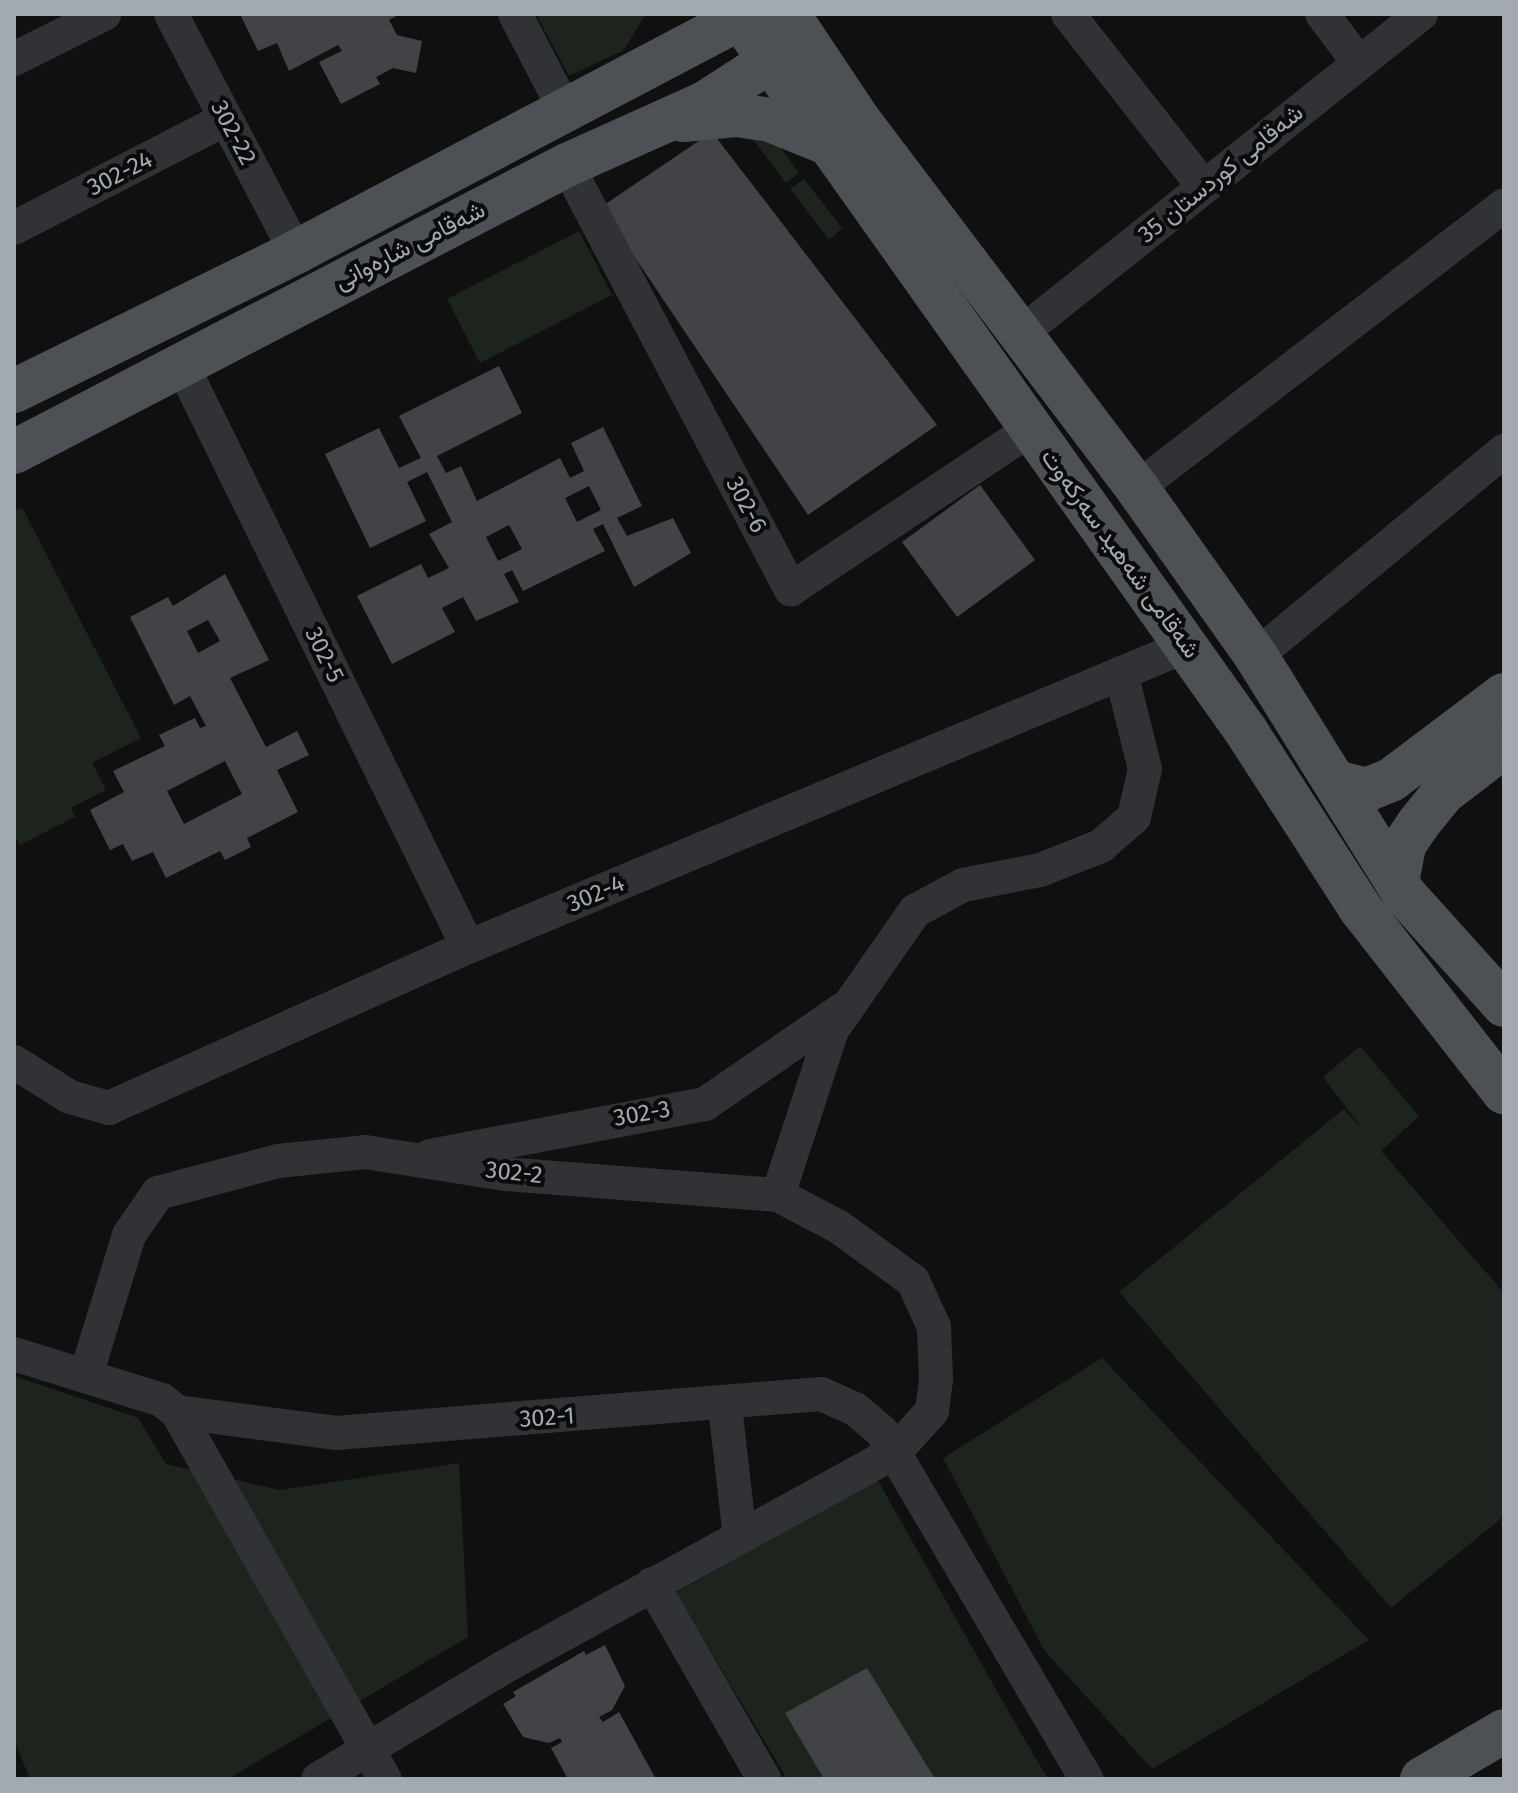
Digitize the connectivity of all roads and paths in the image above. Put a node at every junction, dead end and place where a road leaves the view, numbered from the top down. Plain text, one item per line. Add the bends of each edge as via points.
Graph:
1 (104, 14) edge
2 (171, 14) edge
3 (515, 14) edge
4 (686, 14) edge
5 (1068, 14) edge
6 (1322, 14) edge
7 (1421, 14) edge
8 (742, 16) edge
9 (787, 38) edge
10 (14, 59) edge
11 (1359, 63) junction
12 (645, 70) junction
13 (566, 112) junction
14 (225, 119) junction
15 (653, 125) junction
16 (827, 143) junction
17 (567, 165) junction
18 (1204, 187) junction
19 (1502, 210) edge
20 (14, 228) edge
21 (296, 252) junction
22 (1020, 334) junction
23 (181, 363) junction
24 (14, 391) edge
25 (1031, 429) junction
26 (1504, 451) edge
27 (14, 452) edge
28 (1137, 488) junction
29 (1186, 646) junction
30 (1256, 656) junction
31 (1121, 673) junction
32 (1504, 695) edge
33 (1504, 746) edge
34 (1430, 778) junction
35 (1340, 783) junction
36 (1397, 882) junction
37 (468, 947) junction
38 (1504, 1005) edge
39 (848, 1006) junction
40 (16, 1057) edge
41 (1504, 1092) edge
42 (410, 1161) junction
43 (778, 1195) junction
44 (14, 1354) edge
45 (86, 1375) junction
46 (725, 1406) junction
47 (177, 1412) junction
48 (895, 1452) junction
49 (740, 1537) junction
50 (652, 1584) junction
51 (1504, 1731) edge
52 (377, 1765) edge
53 (1424, 1778) edge
54 (318, 1779) edge
55 (764, 1779) edge
56 (1086, 1779) edge

1 - 10 street
2 - 14 street, 302-22
3 - 13 street
4 - 12 main road via 674,38
5 - 18 street
6 - 11 street
7 - 11 street, شەقامی کوردستان 35
8 - 9 main road, شەقامی شەهید سەرکەوت
8 - 12 main road, شەقامی شارەوانی
9 - 15 main road, شەقامی شارەوانی via 705,103
9 - 16 main road, شەقامی شەهید سەرکەوت
9 - 22 main road, شەقامی شەهید سەرکەوت
11 - 18 street, شەقامی کوردستان 35
12 - 13 main road, شەقامی شارەوانی
13 - 21 main road, شەقامی شارەوانی
14 - 20 street, 302-24
14 - 21 street, 302-22
15 - 16 main road via 736,115 783,124
15 - 17 main road, شەقامی شارەوانی
16 - 25 main road, شەقامی شەهید سەرکەوت
17 - 23 main road, شەقامی شارەوانی
17 - 25 street, 302-6 via 791,589
18 - 22 street, شەقامی کوردستان 35
19 - 28 street
21 - 24 main road, شەقامی شارەوانی
22 - 28 main road, شەقامی شەهید سەرکەوت
23 - 27 main road, شەقامی شارەوانی
23 - 37 street, 302-5
25 - 29 main road, شەقامی شەهید سەرکەوت
26 - 30 street
28 - 30 main road, شەقامی شەهید سەرکەوت
29 - 31 street, 302-4
29 - 41 main road, شەقامی شەهید سەرکەوت via 1360,908
30 - 35 main road, شەقامی شەهید سەرکەوت
31 - 37 street, 302-4
31 - 39 street via 1145,769 1134,817 1101,846 1040,870 963,885 915,911
32 - 34 main road
33 - 34 main road
34 - 35 main road via 1366,790
34 - 36 main road via 1404,845
35 - 36 main road, شەقامی شەهید سەرکەوت
36 - 38 main road, شەقامی شەهید سەرکەوت
37 - 40 street, 302-4 via 109,1108 70,1097
39 - 42 street, 302-3 via 705,1104 536,1132
39 - 43 street via 832,1030
42 - 43 street, 302-2 via 505,1174
42 - 45 street, 302-2 via 365,1152 278,1161 158,1193 129,1235
43 - 48 street, 302-2 via 839,1227 913,1281 934,1327 932,1411
44 - 45 street
45 - 47 street via 162,1400
46 - 47 street, 302-1 via 336,1433
46 - 48 street, 302-1 via 821,1394 855,1409 882,1432
46 - 49 street
47 - 52 street
48 - 49 street
48 - 56 street, 302-1
49 - 50 street
50 - 52 street
50 - 55 street
51 - 53 main road
52 - 54 street

